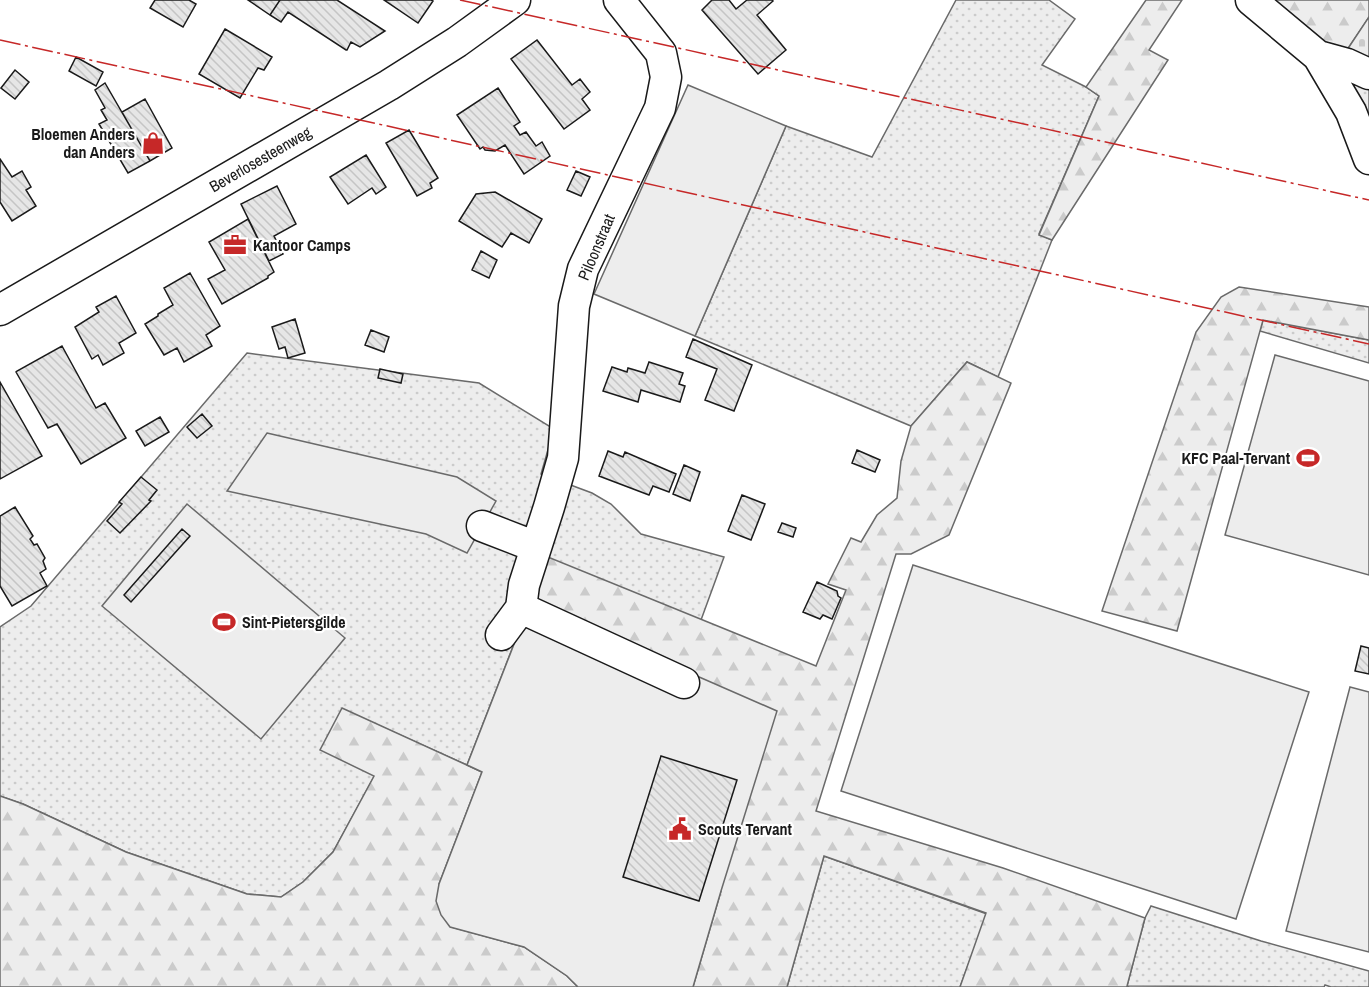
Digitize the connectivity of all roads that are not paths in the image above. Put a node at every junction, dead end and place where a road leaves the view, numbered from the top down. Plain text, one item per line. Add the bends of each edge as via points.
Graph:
1 (515, 0) edge
2 (619, 0) edge
3 (1251, 0) edge
4 (1318, 56) junction
5 (1369, 74) edge
6 (1369, 159) edge
7 (0, 310) edge
8 (482, 526) dead end
9 (536, 547) junction
10 (522, 596) junction
11 (501, 635) dead end
12 (684, 682) dead end

1 - 7 street, Beverlosesteenweg via 389,85
2 - 9 street, Piloonstraat via 661,53 666,77 660,108 583,269 574,306 563,458
3 - 4 street
4 - 5 street
4 - 6 street via 1351,112
8 - 9 street
9 - 10 street, Piloonstraat
10 - 11 street, Piloonstraat
10 - 12 street

